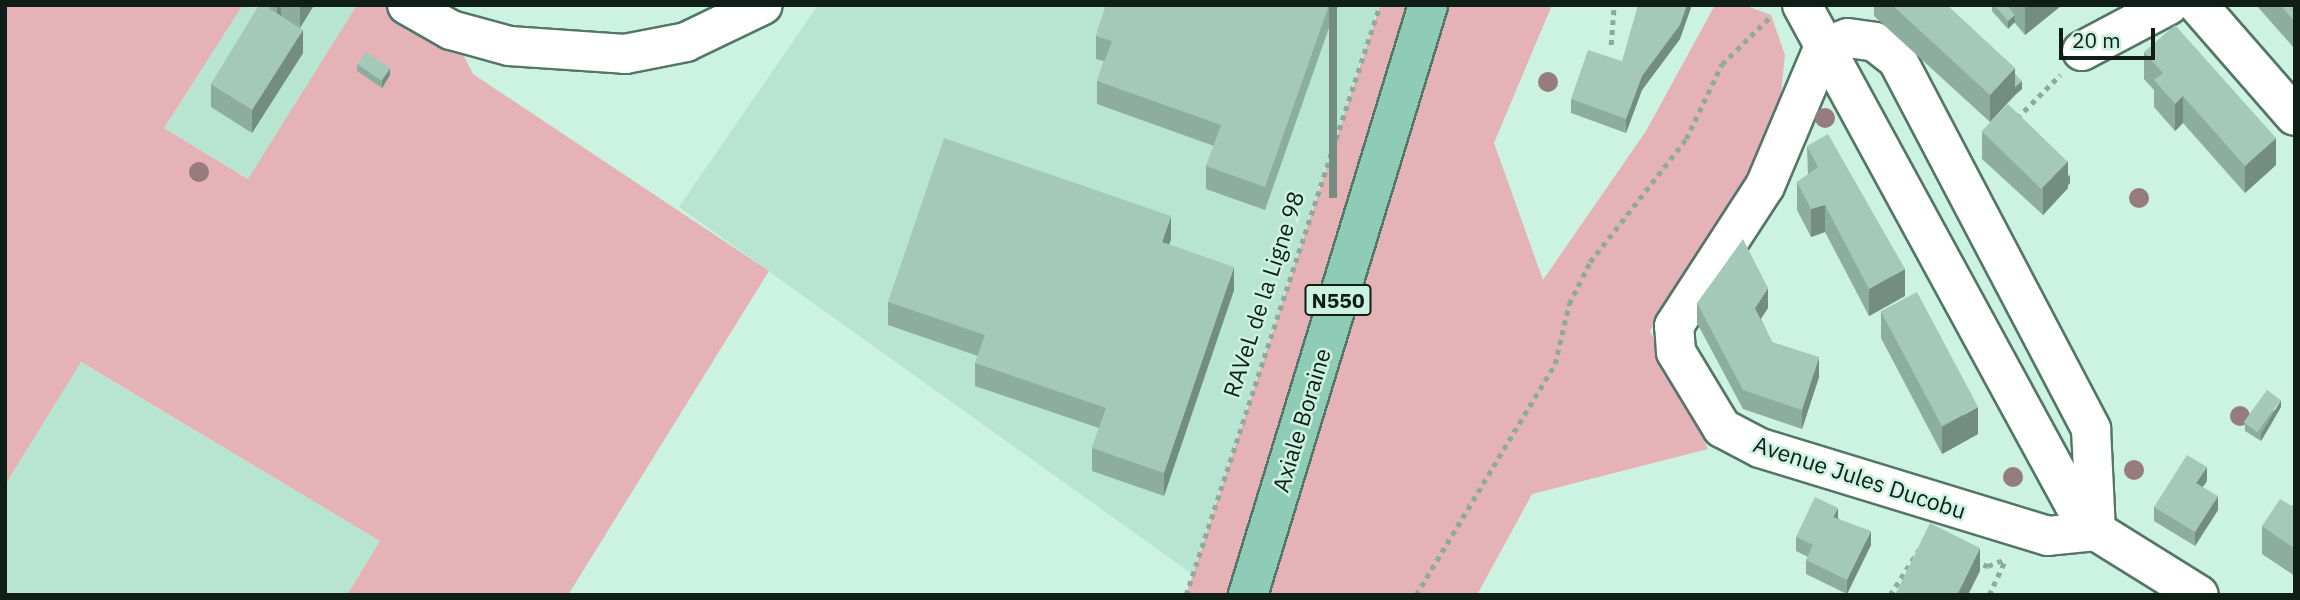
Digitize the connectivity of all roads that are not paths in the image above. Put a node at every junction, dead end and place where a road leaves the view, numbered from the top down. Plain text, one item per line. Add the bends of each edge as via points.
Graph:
1 (407, 5) edge
2 (763, 5) edge
3 (1428, 5) edge
4 (2169, 5) edge
5 (2198, 5) edge
6 (1789, 8) edge
7 (1824, 46) junction
8 (2082, 51) road end
9 (2295, 116) edge
10 (2096, 531) junction
11 (1248, 595) edge
12 (2199, 595) edge

1 - 2 street via 451,30 509,46 625,54 686,42
3 - 11 main road, Axiale Boraine / N550
4 - 8 street
5 - 9 street
6 - 7 street
7 - 10 street via 2074,504
7 - 10 street via 1848,38 1875,42 1897,59 2091,429
7 - 10 street, Avenue Jules Ducobu via 1765,186 1674,326 1676,352 1722,428 1813,466 2048,536
10 - 12 street

